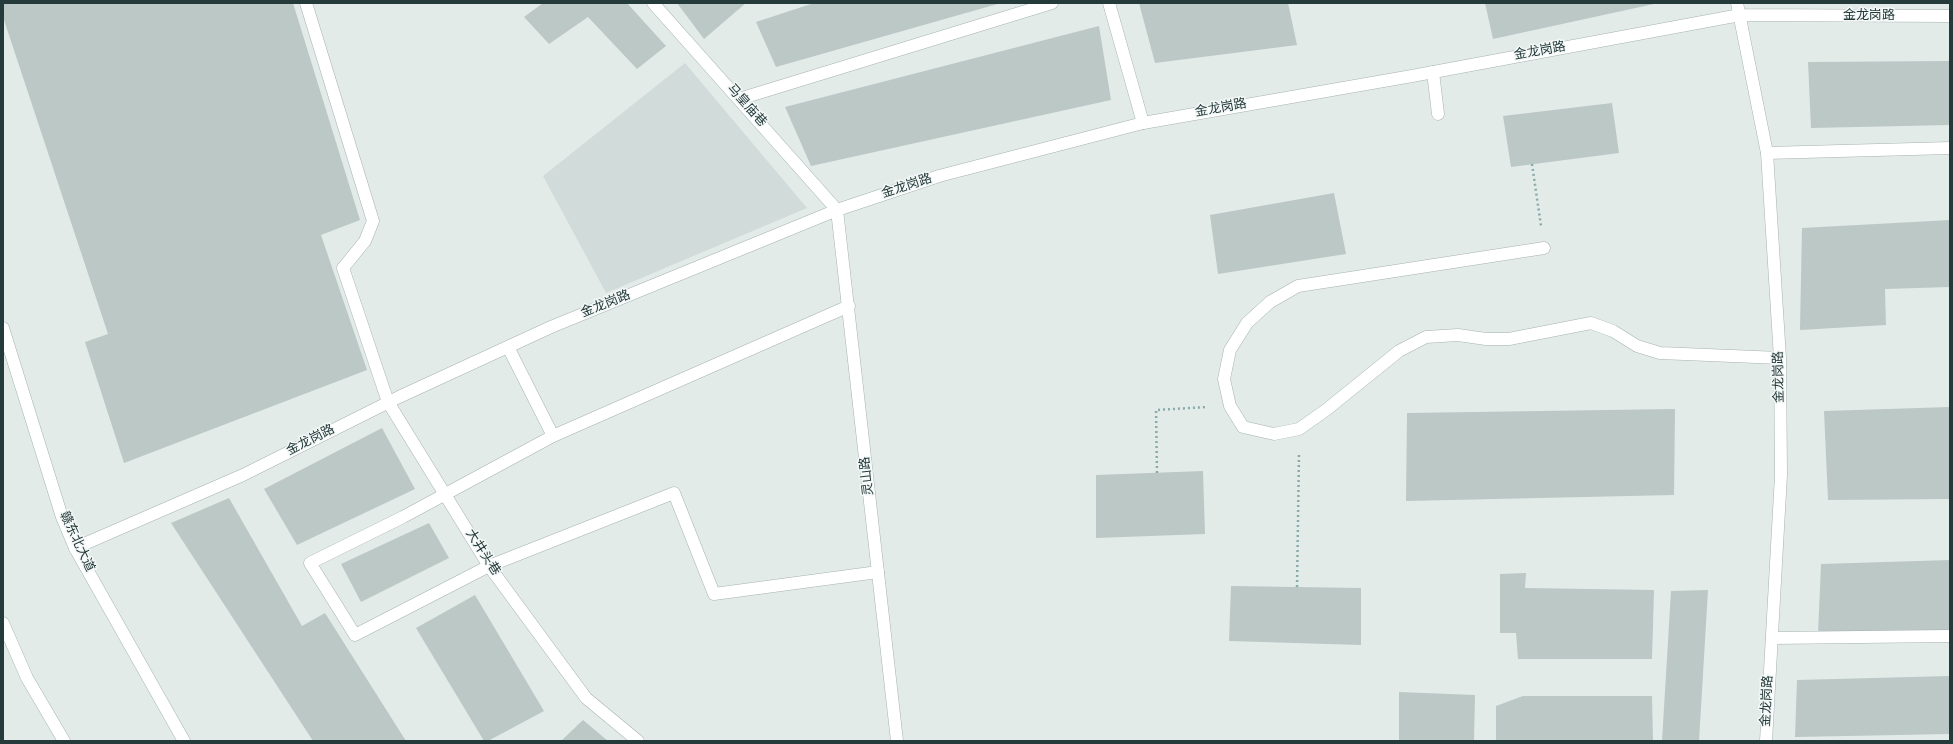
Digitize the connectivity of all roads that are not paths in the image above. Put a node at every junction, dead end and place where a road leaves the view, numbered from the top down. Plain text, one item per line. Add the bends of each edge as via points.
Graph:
1 (306, 3) edge
2 (653, 3) edge
3 (1052, 3) edge
4 (1109, 3) edge
5 (1737, 3) edge
6 (1740, 15) junction
7 (1950, 16) edge
8 (1433, 72) junction
9 (739, 99) junction
10 (1438, 114) dead end
11 (1142, 123) junction
12 (1950, 148) edge
13 (1767, 153) junction
14 (837, 210) junction
15 (1544, 248) road end
16 (849, 306) junction
17 (3, 328) edge
18 (508, 347) junction
19 (1780, 358) junction
20 (388, 402) junction
21 (553, 436) junction
22 (444, 495) junction
23 (75, 548) junction
24 (489, 566) junction
25 (878, 572) junction
26 (3, 623) edge
27 (1950, 636) edge
28 (1772, 638) junction
29 (64, 741) edge
30 (184, 741) edge
31 (638, 741) edge
32 (897, 741) edge
33 (1766, 741) edge

1 - 20 street, 大井头巷 via 373,221 365,241 343,268
2 - 9 street, 马皇庙巷
3 - 9 street
4 - 11 street
5 - 6 street, 金龙岗路
6 - 7 street, 金龙岗路
6 - 8 street, 金龙岗路
6 - 13 street, 金龙岗路
8 - 10 street
8 - 11 street, 金龙岗路
9 - 14 street, 马皇庙巷
11 - 14 street, 金龙岗路 via 939,176
12 - 13 street
13 - 19 street, 金龙岗路
14 - 16 street, 灵山路
14 - 18 street, 金龙岗路
15 - 19 street via 1298,286 1270,302 1247,323 1230,350 1224,379 1230,406 1243,427 1274,434 1299,429 1399,351 1426,337 1458,335 1509,339 1591,323 1613,331 1637,346 1660,353
16 - 21 street
16 - 25 street, 灵山路
17 - 23 street, 赣东北大道 via 62,517
18 - 20 street, 金龙岗路
18 - 21 street
19 - 28 street, 金龙岗路 via 1781,475
20 - 22 street, 大井头巷
20 - 23 street, 金龙岗路 via 243,475
21 - 22 street
22 - 24 street, 大井头巷
22 - 24 street via 310,563 355,635
23 - 30 street, 赣东北大道
24 - 25 street via 674,493 714,594
24 - 31 street, 大井头巷 via 586,698
25 - 32 street, 灵山路
26 - 29 street via 27,678
27 - 28 street
28 - 33 street, 金龙岗路

